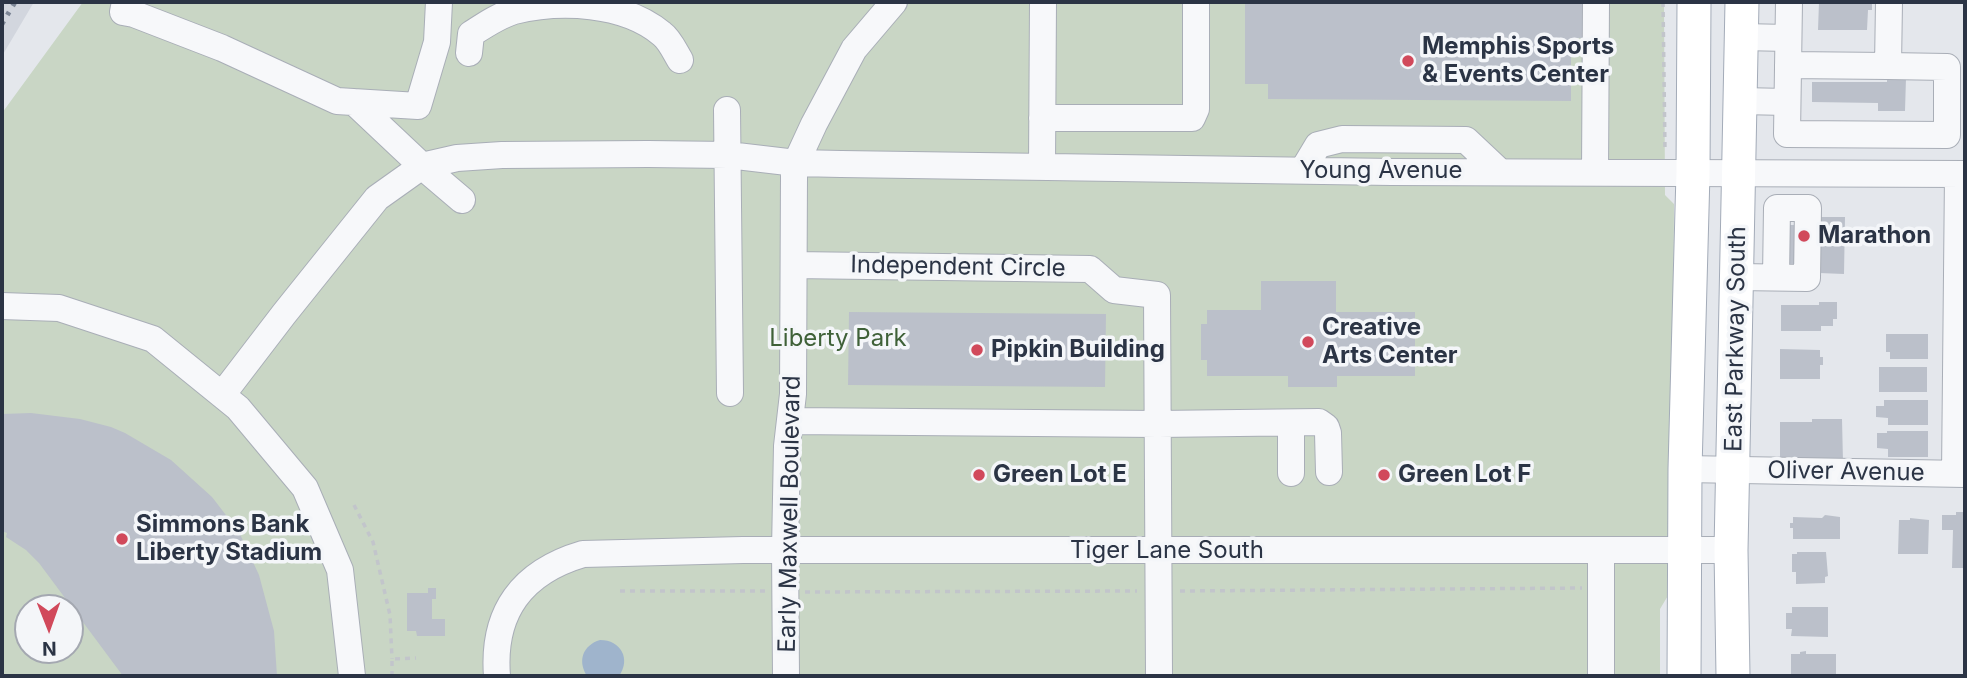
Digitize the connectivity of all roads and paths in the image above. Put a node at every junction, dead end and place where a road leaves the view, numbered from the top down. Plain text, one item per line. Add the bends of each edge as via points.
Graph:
1 (125, 2) edge
2 (439, 2) edge
3 (894, 2) edge
4 (1043, 2) edge
5 (1196, 2) edge
6 (1596, 2) edge
7 (1694, 2) edge
8 (1742, 2) edge
9 (1789, 2) edge
10 (1888, 2) edge
11 (1742, 37) junction
12 (1788, 38) junction
13 (469, 53) dead end
14 (680, 60) dead end
15 (1788, 65) junction
16 (1888, 66) junction
17 (1741, 101) junction
18 (354, 102) junction
19 (1787, 102) junction
20 (727, 110) dead end
21 (1042, 118) junction
22 (1821, 134) junction
23 (1881, 134) junction
24 (728, 155) junction
25 (796, 163) junction
26 (422, 166) junction
27 (1042, 166) junction
28 (1595, 172) junction
29 (1740, 172) junction
30 (1693, 173) junction
31 (1793, 173) junction
32 (1821, 173) junction
33 (1881, 173) junction
34 (1961, 174) edge
35 (462, 200) dead end
36 (1785, 215) junction
37 (1739, 222) junction
38 (794, 265) junction
39 (1738, 277) junction
40 (2, 306) edge
41 (730, 393) dead end
42 (222, 396) junction
43 (790, 421) junction
44 (1291, 423) junction
45 (1158, 424) junction
46 (1685, 469) junction
47 (1734, 470) junction
48 (1329, 472) dead end
49 (1291, 473) dead end
50 (1960, 474) edge
51 (354, 505) dead end
52 (785, 550) junction
53 (1601, 550) junction
54 (1686, 550) junction
55 (1731, 550) junction
56 (1158, 551) junction
57 (1590, 588) dead end
58 (620, 591) dead end
59 (786, 591) junction
60 (1158, 591) junction
61 (416, 658) dead end
62 (393, 659) junction
63 (352, 676) edge
64 (392, 676) edge
65 (497, 676) edge
66 (786, 676) edge
67 (1158, 676) edge
68 (1601, 676) edge
69 (1684, 676) edge
70 (1732, 676) edge

1 - 18 street via 123,12 222,48 337,101
2 - 18 street via 437,42 418,106
3 - 25 street, Early Maxwell Boulevard via 854,49
4 - 21 street
5 - 21 street via 1196,109 1192,118
6 - 28 street
7 - 30 main road, East Parkway South
8 - 11 main road, East Parkway South
9 - 12 street
10 - 16 street
11 - 12 street
11 - 17 main road, East Parkway South
12 - 15 street
13 - 14 street via 471,34 514,11 551,4 587,5 632,15 664,35
15 - 16 street
15 - 19 street
16 - 23 street via 1947,67 1947,135
17 - 19 street
17 - 29 main road, East Parkway South
18 - 26 street
19 - 22 street via 1787,134
20 - 24 street
21 - 27 street
22 - 23 street
22 - 32 street
23 - 33 street
24 - 25 street, Young Avenue
24 - 26 street, Young Avenue via 502,155
24 - 41 street
25 - 27 street, Young Avenue
25 - 38 street, Early Maxwell Boulevard
26 - 35 street
26 - 42 street via 377,198
27 - 28 street, Young Avenue
28 - 30 street, Young Avenue
29 - 30 street, Young Avenue
29 - 31 street, Young Avenue
29 - 37 main road, East Parkway South
30 - 46 main road, East Parkway South
31 - 32 street, Young Avenue
31 - 36 street
32 - 33 street, Young Avenue
33 - 34 street, Young Avenue
34 - 50 street
36 - 37 street
36 - 39 street via 1808,208 1807,278
37 - 39 main road, East Parkway South
38 - 43 street, Early Maxwell Boulevard
38 - 45 street, Independent Circle via 1090,269 1114,290 1157,295
39 - 47 main road, East Parkway South
40 - 42 street via 60,308 153,339
42 - 63 street via 238,408 305,488 340,570
43 - 45 street
43 - 52 street, Early Maxwell Boulevard
44 - 45 street
44 - 48 street via 1319,422 1326,427
44 - 49 street
45 - 56 street
46 - 47 street, Oliver Avenue
46 - 54 main road, East Parkway South
47 - 50 street, Oliver Avenue
47 - 55 main road, East Parkway South
51 - 62 path via 373,542 390,615
52 - 56 street, Tiger Lane South
52 - 59 street, Early Maxwell Boulevard
52 - 65 street, Tiger Lane South via 604,553 563,560 527,583 514,600 498,638
53 - 54 street, Tiger Lane South
53 - 56 street, Tiger Lane South
53 - 68 street
54 - 55 street, Tiger Lane South
54 - 69 main road, East Parkway South
55 - 70 main road, East Parkway South
56 - 60 street
57 - 60 path
58 - 59 path
59 - 60 path
59 - 66 street, Early Maxwell Boulevard
60 - 67 street
61 - 62 path
62 - 64 path

